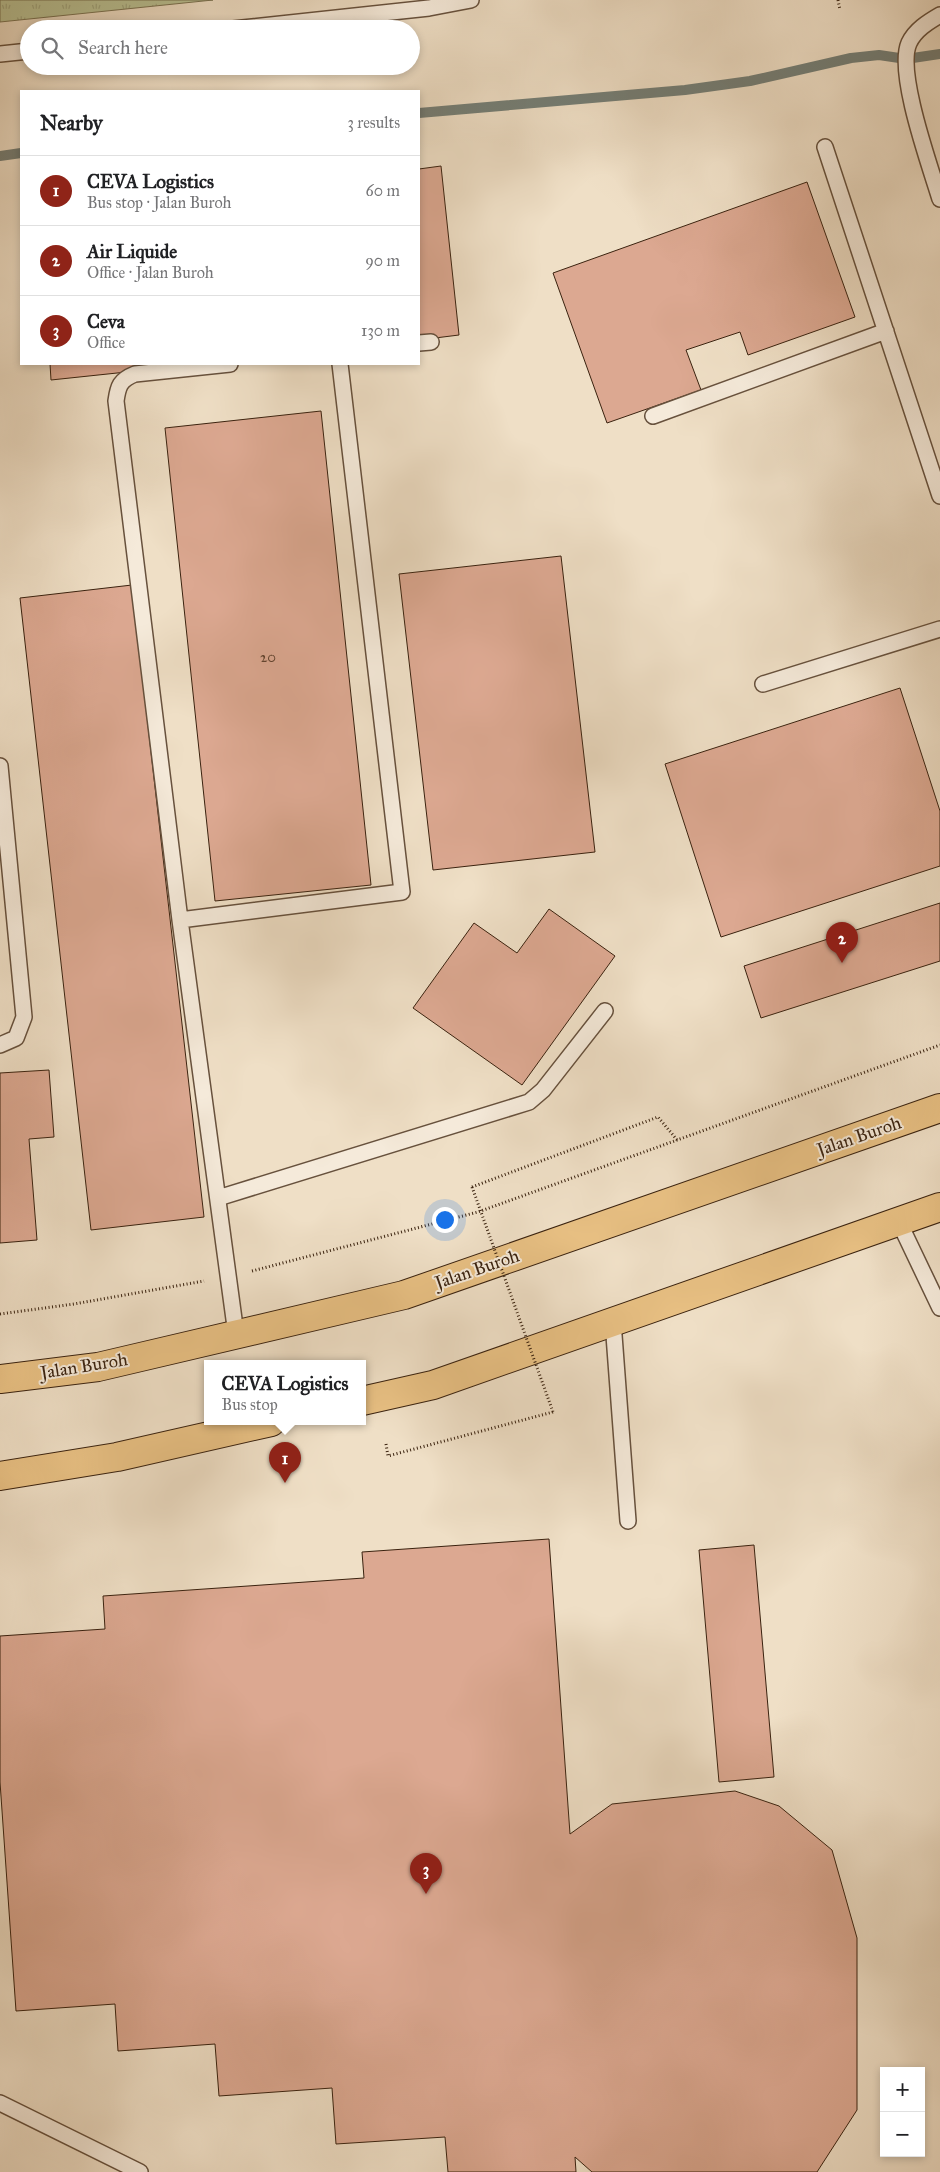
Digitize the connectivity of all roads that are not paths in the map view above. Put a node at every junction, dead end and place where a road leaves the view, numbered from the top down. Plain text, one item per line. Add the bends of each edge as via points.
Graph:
1 (471, 0) edge
2 (428, 4) edge
3 (940, 15) edge
4 (303, 20) edge
5 (20, 52) edge
6 (0, 54) edge
7 (825, 147) dead end
8 (940, 199) edge
9 (886, 331) junction
10 (220, 365) edge
11 (340, 365) edge
12 (652, 416) dead end
13 (940, 496) edge
14 (940, 629) edge
15 (763, 684) dead end
16 (0, 766) edge
17 (180, 920) junction
18 (605, 1011) dead end
19 (0, 1045) edge
20 (940, 1108) edge
21 (218, 1198) junction
22 (940, 1207) edge
23 (899, 1222) junction
24 (940, 1308) edge
25 (613, 1322) junction
26 (236, 1334) junction
27 (0, 1379) edge
28 (366, 1400) edge
29 (258, 1425) edge
30 (0, 1476) edge
31 (628, 1521) dead end
32 (0, 2104) edge
33 (140, 2172) edge

1 - 2 lane
2 - 4 lane
3 - 8 lane via 924,24 909,43 906,70 911,103
5 - 6 lane
7 - 9 lane
9 - 12 lane
9 - 13 lane
10 - 17 lane via 135,374 123,378 117,394
11 - 17 lane via 402,892
14 - 15 lane
16 - 19 lane via 24,1017 16,1038
17 - 21 lane
18 - 21 lane via 530,1102
20 - 26 main road, Jalan Buroh via 404,1294
21 - 26 lane
22 - 23 main road
23 - 24 lane
23 - 25 main road
25 - 28 main road via 433,1385
25 - 31 lane
26 - 27 main road, Jalan Buroh via 98,1367
29 - 30 main road via 117,1457
32 - 33 lane

